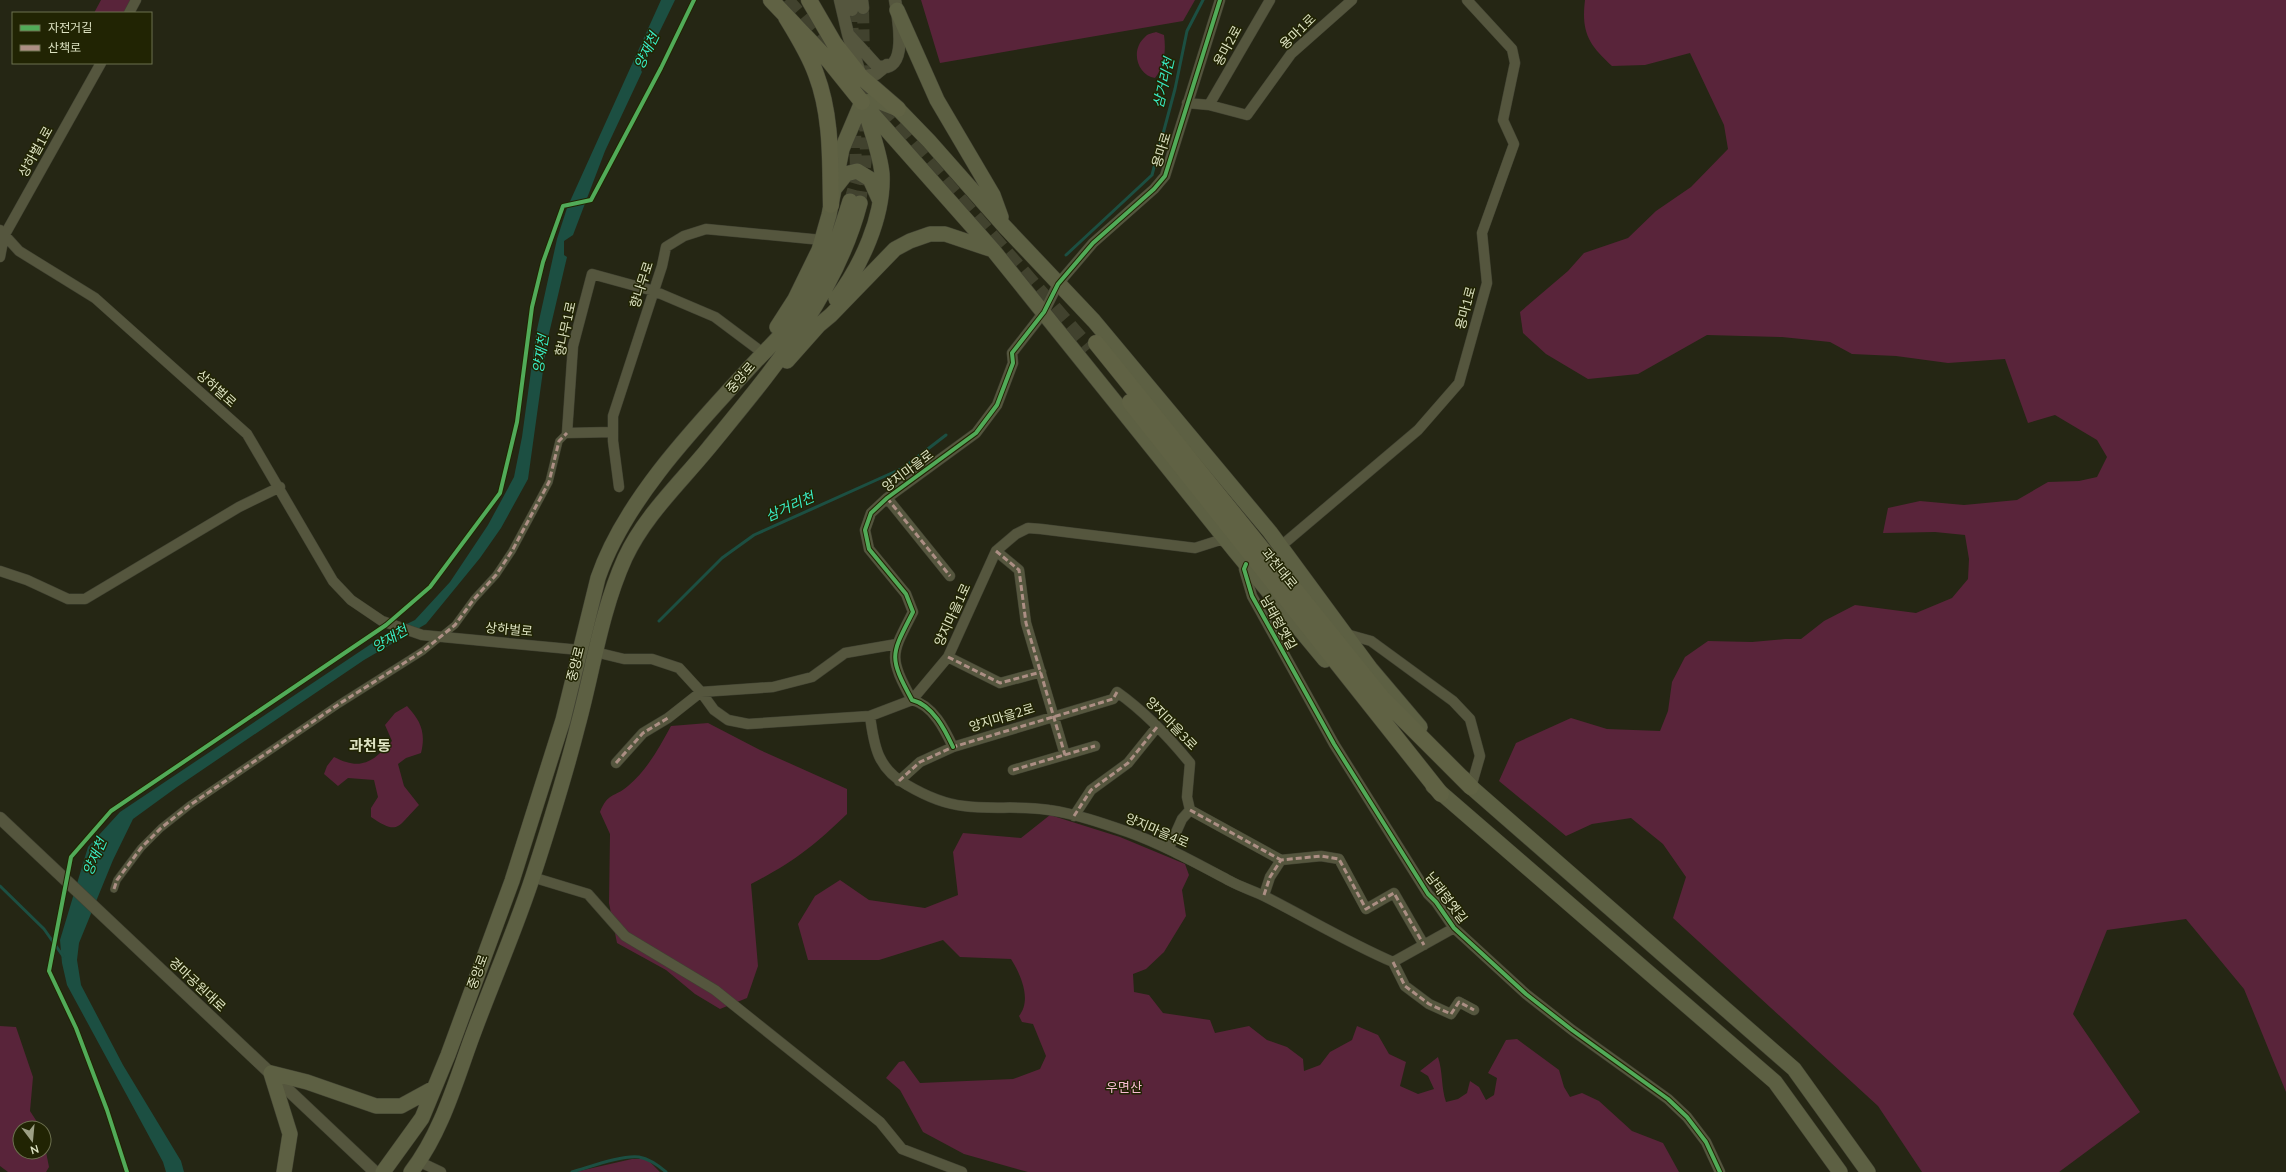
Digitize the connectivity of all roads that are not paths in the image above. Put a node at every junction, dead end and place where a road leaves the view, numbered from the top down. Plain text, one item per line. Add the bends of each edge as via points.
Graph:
1 (136, 0) edge
2 (771, 0) edge
3 (809, 0) edge
4 (840, 0) edge
5 (1220, 0) edge
6 (1270, 0) edge
7 (1352, 0) edge
8 (1467, 0) edge
9 (896, 5) edge
10 (130, 12) edge
11 (786, 17) junction
12 (848, 34) junction
13 (100, 64) edge
14 (887, 66) junction
15 (861, 77) junction
16 (862, 102) junction
17 (1187, 102) junction
18 (1209, 105) junction
19 (898, 109) junction
20 (832, 199) junction
21 (880, 201) junction
22 (1005, 227) junction
23 (2, 233) edge
24 (822, 240) junction
25 (994, 250) junction
26 (0, 256) edge
27 (1058, 284) junction
28 (654, 291) junction
29 (1044, 312) junction
30 (819, 325) junction
31 (759, 350) junction
32 (748, 369) junction
33 (756, 387) junction
34 (613, 432) junction
35 (567, 433) junction
36 (280, 487) junction
37 (619, 487) dead end
38 (887, 498) junction
39 (1230, 545) junction
40 (1281, 546) junction
41 (996, 551) junction
42 (1246, 564) junction
43 (0, 571) edge
44 (950, 576) dead end
45 (1346, 634) junction
46 (438, 637) junction
47 (897, 644) junction
48 (580, 650) junction
49 (595, 652) junction
50 (948, 657) junction
51 (1041, 672) junction
52 (701, 692) junction
53 (1117, 692) joint
54 (912, 700) junction
55 (870, 716) junction
56 (1054, 716) junction
57 (1157, 727) junction
58 (1095, 746) dead end
59 (954, 747) junction
60 (1065, 755) junction
61 (616, 763) dead end
62 (1013, 770) dead end
63 (899, 781) junction
64 (1471, 787) junction
65 (1441, 794) junction
66 (1190, 810) junction
67 (1074, 816) junction
68 (0, 818) edge
69 (1169, 848) junction
70 (1281, 860) junction
71 (532, 877) junction
72 (114, 889) dead end
73 (1264, 895) junction
74 (1454, 928) junction
75 (1424, 945) junction
76 (1393, 962) junction
77 (1474, 1010) dead end
78 (271, 1073) junction
79 (434, 1088) junction
80 (416, 1167) edge
81 (284, 1172) edge
82 (375, 1172) edge
83 (383, 1172) edge
84 (441, 1172) edge
85 (962, 1172) edge
86 (1720, 1172) edge
87 (1840, 1172) edge
88 (1868, 1172) edge

1 - 10 street
2 - 11 highway
3 - 15 highway via 834,43
4 - 12 street
5 - 17 street, 용마로
6 - 18 street, 용마2로
7 - 18 street, 용마1로 via 1291,54 1247,115
8 - 40 street, 용마1로 via 1512,49 1515,63 1503,120 1514,144 1482,233 1487,283 1459,383 1418,430
9 - 14 street via 900,32 899,49 896,59
9 - 22 main road via 934,93 993,195
11 - 16 highway via 829,61
11 - 20 highway via 808,55 823,96 830,138
12 - 14 street via 874,64
12 - 15 street
13 - 23 street, 상하벌1로
14 - 15 street via 876,74
15 - 16 main road
15 - 19 highway
16 - 19 main road via 878,102
16 - 20 main road via 844,144
16 - 21 main road via 880,164
16 - 25 main road
17 - 18 street, 용마1로
17 - 27 street, 용마로 via 1165,176 1093,243
19 - 22 main road
20 - 21 main road via 841,178 850,172 858,171 870,179
20 - 24 main road
21 - 30 main road via 856,265
22 - 27 main road
23 - 26 street, 상하벌1로
23 - 36 street, 상하벌로 via 19,251 95,298 248,434
24 - 28 street, 향나무로 via 706,229 684,236 666,247
24 - 31 main road via 795,299
25 - 29 main road
25 - 30 main road via 945,234 930,234 910,240 895,249
27 - 29 street, 용마로
27 - 40 main road via 1098,326
28 - 31 street via 715,317
28 - 34 street, 향나무로 via 613,416
28 - 35 street, 향나무1로 via 592,274 573,346
29 - 38 street, 양지마을로 via 1012,354 1013,363 997,405 976,433
29 - 39 main road
30 - 33 main road via 794,356
31 - 32 main road
32 - 33 main road, 중앙로 via 803,307 834,250 855,202 846,247 821,299
32 - 48 main road, 중앙로 via 671,458 641,496 622,526 598,578
33 - 49 main road, 중앙로 via 664,500 626,556 616,580
34 - 35 street
34 - 37 street, 향나무로
35 - 46 street via 559,441 549,482 504,563 455,625
36 - 43 street via 239,507 85,599 68,599 28,580
36 - 46 street, 상하벌로 via 333,581 351,600 382,621
38 - 44 street
38 - 47 street, 양지마을로 via 872,513 865,530 869,549 906,594 914,612
39 - 41 street, 양지마을1로 via 1220,540 1195,548 1028,528 1016,534
39 - 42 main road
40 - 45 main road
41 - 50 street, 양지마을1로
41 - 51 street via 1019,570 1026,623
42 - 65 main road via 1420,775
42 - 74 street, 남태령옛길 via 1244,569 1252,596 1334,744 1428,894
45 - 64 main road via 1370,668
45 - 64 street via 1371,641 1453,701 1470,719 1480,756
46 - 48 street, 상하벌로
46 - 72 street via 161,828 141,848 117,880
47 - 52 street via 845,653 812,677 773,687
47 - 54 street, 양지마을로 via 896,668
48 - 79 main road, 중앙로 via 563,720 514,874
49 - 52 street, 양지마을1로 via 624,659 652,658 679,668
49 - 71 main road, 중앙로 via 578,725
50 - 51 street via 1000,683
50 - 54 street, 양지마을1로
51 - 56 street
52 - 55 street, 양지마을1로 via 714,710 728,720 748,724
52 - 61 street via 668,718 643,733
53 - 56 street, 양지마을2로 via 1113,699
53 - 57 street, 양지마을3로 via 1138,707
54 - 55 street, 양지마을1로
54 - 59 street via 918,701 942,723
55 - 63 street, 양지마을4로 via 874,746 885,768
56 - 59 street, 양지마을2로
56 - 60 street
57 - 66 street, 양지마을3로 via 1190,763 1187,797
57 - 67 street via 1128,763 1091,790
58 - 60 street
59 - 63 street, 양지마을2로 via 920,762
60 - 62 street
63 - 67 street, 양지마을4로 via 934,799 963,806 1017,806
64 - 65 highway, 과천대로 via 1383,699 1092,346
64 - 88 main road via 1794,1069
65 - 87 main road via 1775,1082
66 - 69 street via 1182,819
66 - 70 street
67 - 69 street, 양지마을4로 via 1129,832
68 - 78 street, 경마공원대로
69 - 73 street, 양지마을4로 via 1237,884
70 - 73 street via 1270,877
70 - 75 street via 1321,856 1339,859 1366,908 1394,893
71 - 80 main road, 중앙로 via 450,1098
71 - 85 street via 588,894 625,936 715,990 880,1122 902,1149
73 - 76 street, 양지마을4로 via 1357,947
74 - 75 street
74 - 86 street, 남태령옛길 via 1532,998 1668,1099 1687,1116 1706,1142
75 - 76 street
76 - 77 street via 1405,986 1429,1004 1451,1014 1459,1002
78 - 79 main road via 307,1082 376,1106 401,1106
78 - 81 main road via 290,1134
78 - 82 street, 경마공원대로
79 - 83 main road, 중앙로 via 422,1118
80 - 84 street

